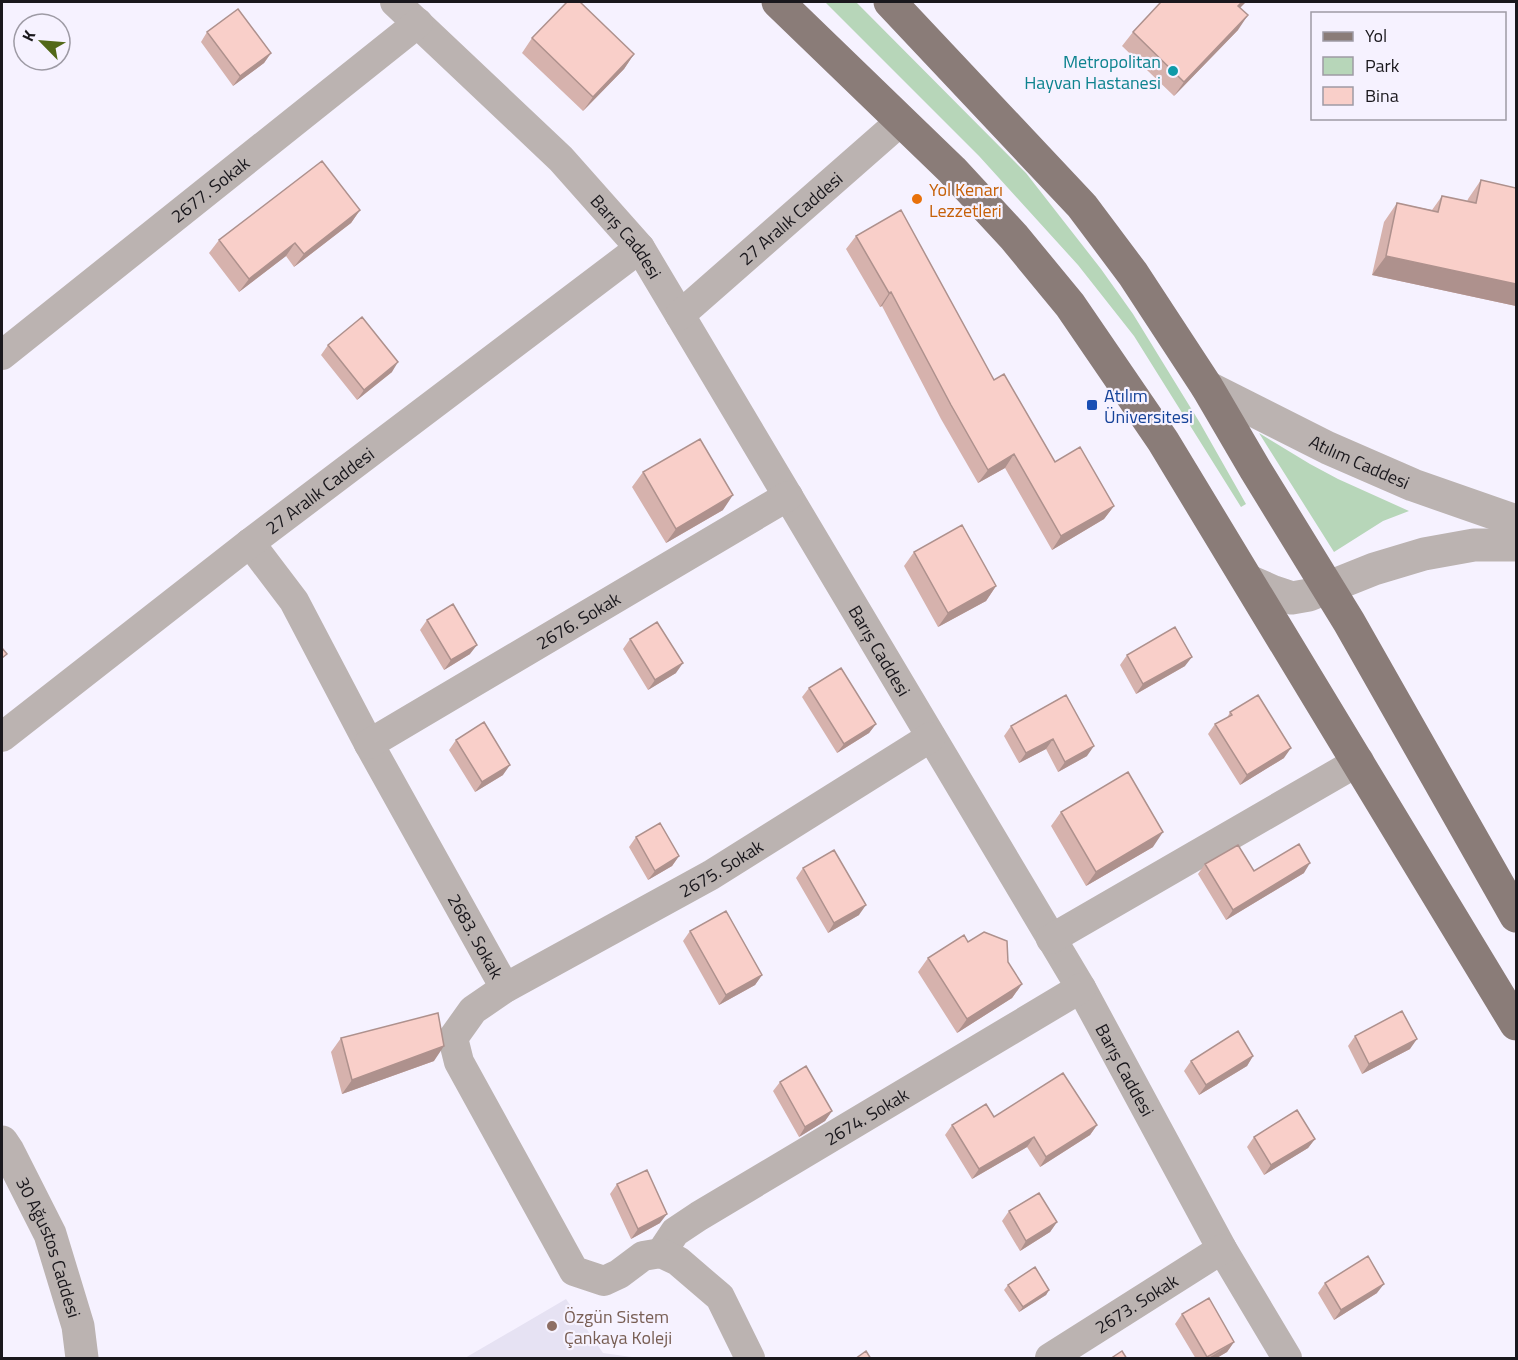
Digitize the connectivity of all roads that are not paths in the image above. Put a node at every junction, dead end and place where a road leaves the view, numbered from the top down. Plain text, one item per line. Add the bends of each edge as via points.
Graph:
1 (394, 2) edge
2 (778, 2) edge
3 (890, 2) edge
4 (418, 23) junction
5 (901, 121) junction
6 (640, 248) junction
7 (680, 315) junction
8 (2, 355) edge
9 (1207, 387) junction
10 (788, 496) junction
11 (1516, 521) edge
12 (250, 543) junction
13 (1516, 545) edge
14 (1249, 581) junction
15 (1328, 588) junction
16 (2, 737) edge
17 (932, 737) junction
18 (369, 744) junction
19 (1359, 761) junction
20 (1516, 916) edge
21 (1051, 939) junction
22 (505, 988) junction
23 (1081, 988) junction
24 (1516, 1024) edge
25 (2, 1142) edge
26 (1222, 1249) junction
27 (661, 1253) junction
28 (82, 1359) edge
29 (750, 1359) edge
30 (1050, 1359) edge
31 (1287, 1359) edge

1 - 4 street, Barış Caddesi
2 - 5 main road
3 - 9 main road via 1082,206 1133,274
4 - 6 street, Barış Caddesi via 561,159
4 - 8 street, 2677. Sokak
5 - 7 street, 27 Aralık Caddesi
5 - 14 main road via 952,170 1070,305 1163,441
6 - 7 street, Barış Caddesi
6 - 12 street, 27 Aralık Caddesi
7 - 10 street, Barış Caddesi
9 - 11 street, Atılım Caddesi via 1328,448 1413,485
9 - 15 main road
10 - 17 street, Barış Caddesi
10 - 18 street, 2676. Sokak
12 - 16 street, 27 Aralık Caddesi
12 - 18 street, 2683. Sokak via 294,601
13 - 15 street via 1474,545 1424,554
14 - 15 street via 1292,598
14 - 19 main road
15 - 20 main road
17 - 21 street, Barış Caddesi
17 - 22 street, 2675. Sokak via 711,875
18 - 22 street, 2683. Sokak
19 - 21 street
19 - 24 main road
21 - 23 street, Barış Caddesi
22 - 27 street, 2683. Sokak via 473,1010 453,1038 459,1062 574,1271 604,1281 643,1256
23 - 26 street, Barış Caddesi
23 - 27 street, 2674. Sokak via 699,1216 675,1232
25 - 28 street, 30 Ağustos Caddesi via 50,1234 78,1326
26 - 30 street, 2673. Sokak
26 - 31 street, Barış Caddesi
27 - 29 street via 678,1261 720,1297

